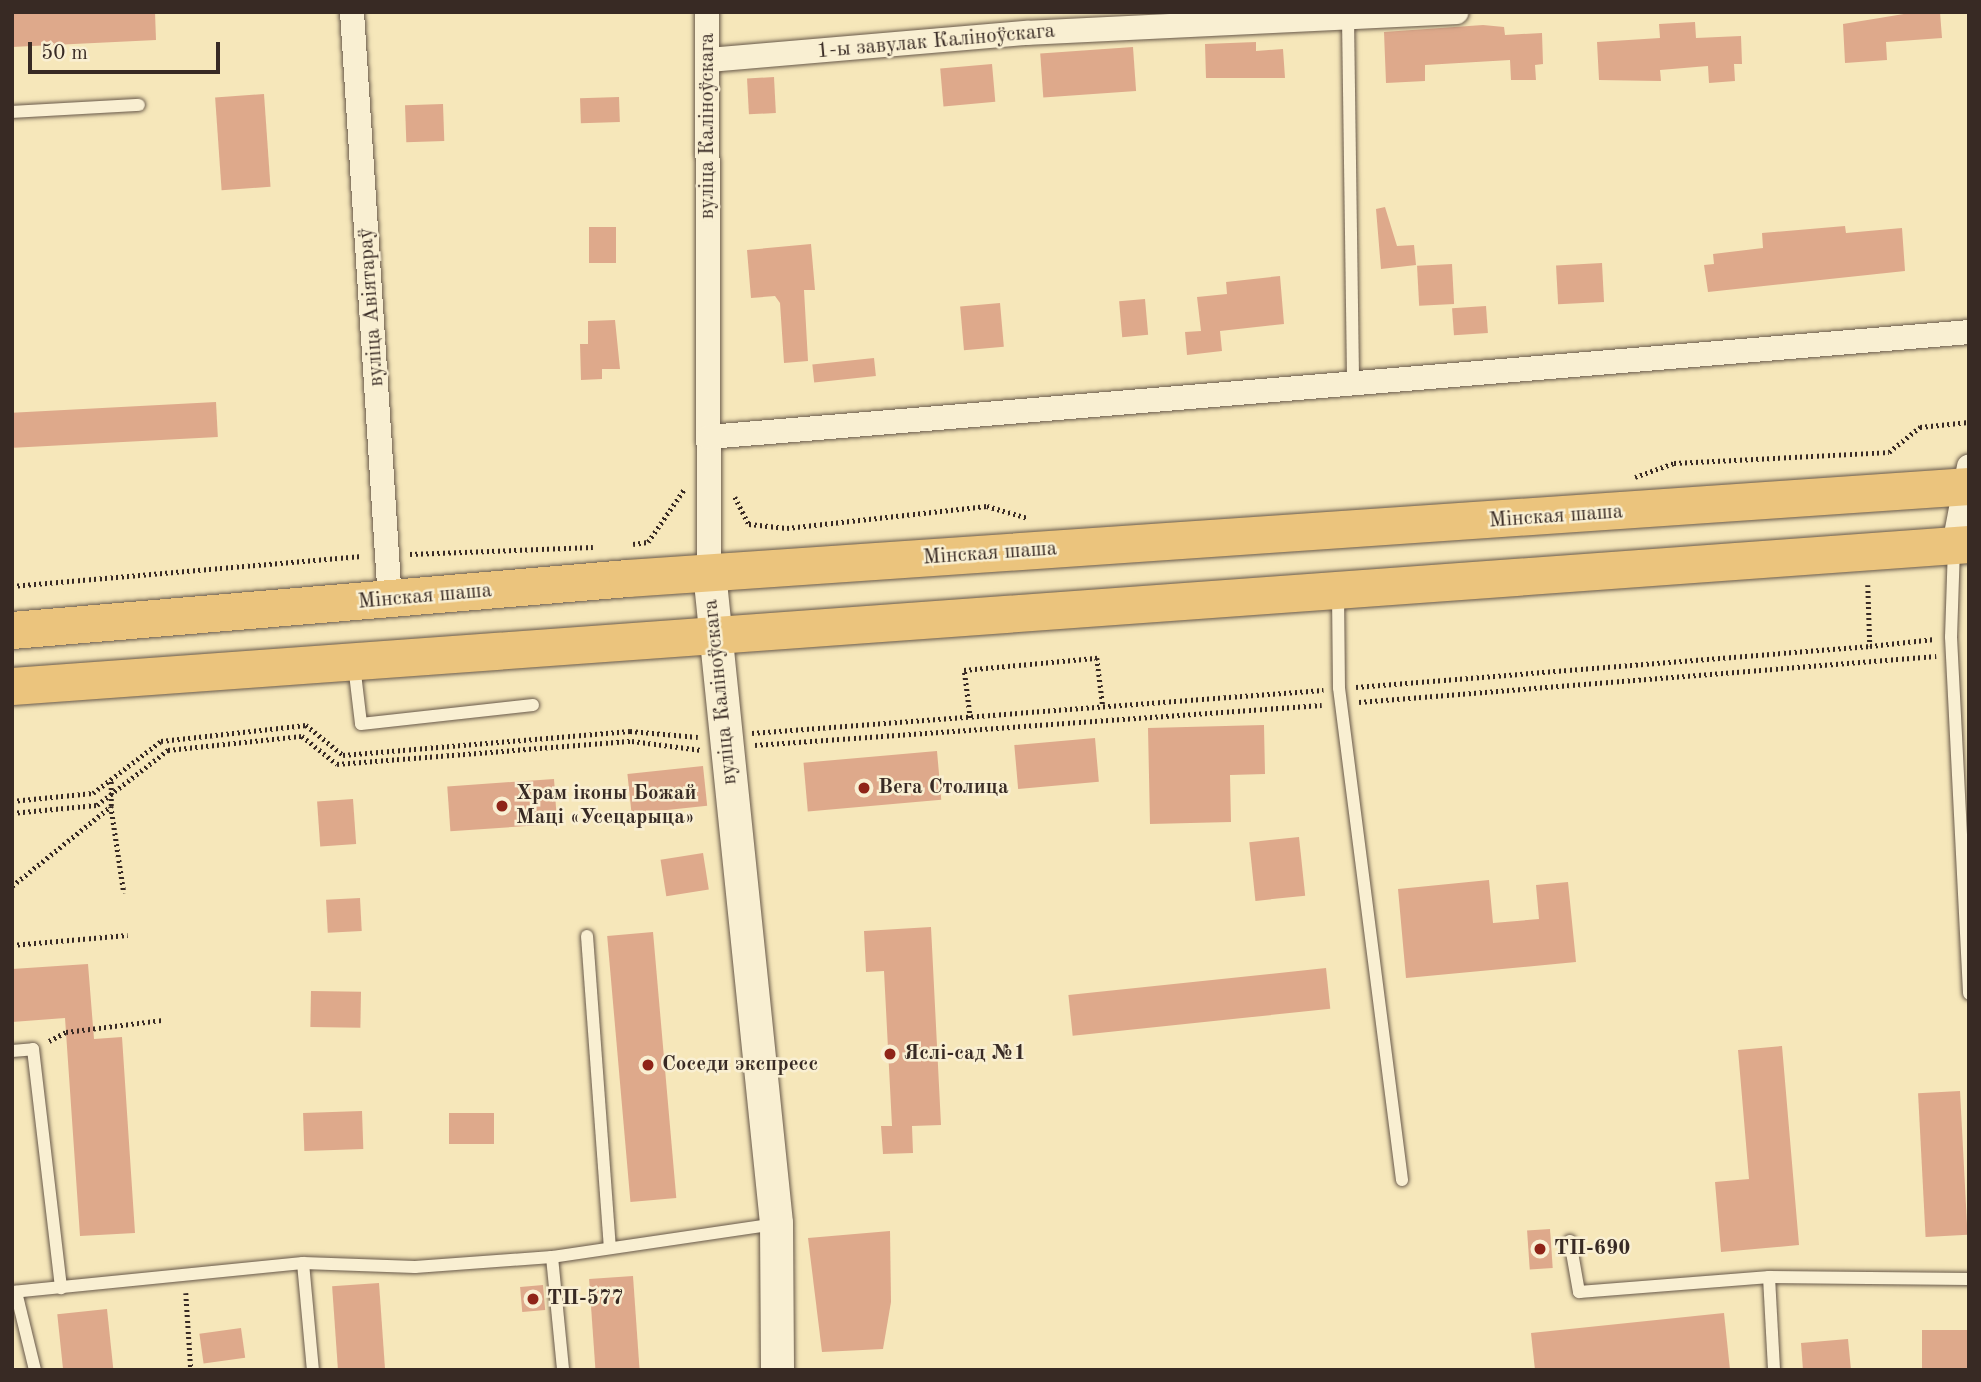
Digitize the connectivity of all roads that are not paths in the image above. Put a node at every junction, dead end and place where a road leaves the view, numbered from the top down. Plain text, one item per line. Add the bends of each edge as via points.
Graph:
1 (352, 12) edge
2 (707, 12) edge
3 (1456, 12) edge
4 (1348, 18) junction
5 (709, 60) junction
6 (139, 105) dead end
7 (12, 112) edge
8 (1969, 332) edge
9 (1353, 384) junction
10 (709, 437) junction
11 (1967, 479) edge
12 (1961, 545) edge
13 (709, 572) junction
14 (1338, 591) junction
15 (390, 601) junction
16 (12, 630) edge
17 (715, 639) junction
18 (354, 664) junction
19 (12, 685) edge
20 (533, 705) dead end
21 (587, 936) dead end
22 (1969, 994) edge
23 (12, 1051) edge
24 (1402, 1180) dead end
25 (776, 1223) junction
26 (1570, 1241) dead end
27 (610, 1246) junction
28 (552, 1257) junction
29 (303, 1263) junction
30 (1769, 1277) junction
31 (1969, 1279) edge
32 (61, 1288) junction
33 (14, 1292) edge
34 (35, 1370) edge
35 (313, 1370) edge
36 (563, 1370) edge
37 (777, 1370) edge
38 (1774, 1370) edge

1 - 15 street, вуліца Авіятараў
2 - 5 street, вуліца Каліноўскага
3 - 4 street, 1-ы завулак Каліноўскага
4 - 5 street, 1-ы завулак Каліноўскага via 1027,33
4 - 9 lane
5 - 10 street, вуліца Каліноўскага
6 - 7 lane
8 - 9 street
9 - 10 street
10 - 13 street, вуліца Каліноўскага
11 - 12 street
11 - 13 main road, Мінская шаша
12 - 14 main road
12 - 22 lane via 1951,637
13 - 15 main road, Мінская шаша
13 - 17 main road, вуліца Каліноўскага
14 - 17 main road
14 - 24 lane via 1339,688
15 - 16 main road, Мінская шаша
17 - 18 main road
17 - 25 main road, вуліца Каліноўскага
18 - 19 main road
18 - 20 lane via 361,724
21 - 27 lane
23 - 32 lane via 33,1049
25 - 27 lane
25 - 37 main road, вуліца Каліноўскага
26 - 30 lane via 1579,1292
27 - 28 lane
28 - 29 lane via 415,1267
28 - 36 lane
29 - 32 lane
29 - 35 lane
30 - 31 lane
30 - 38 lane
32 - 33 lane
33 - 34 lane

